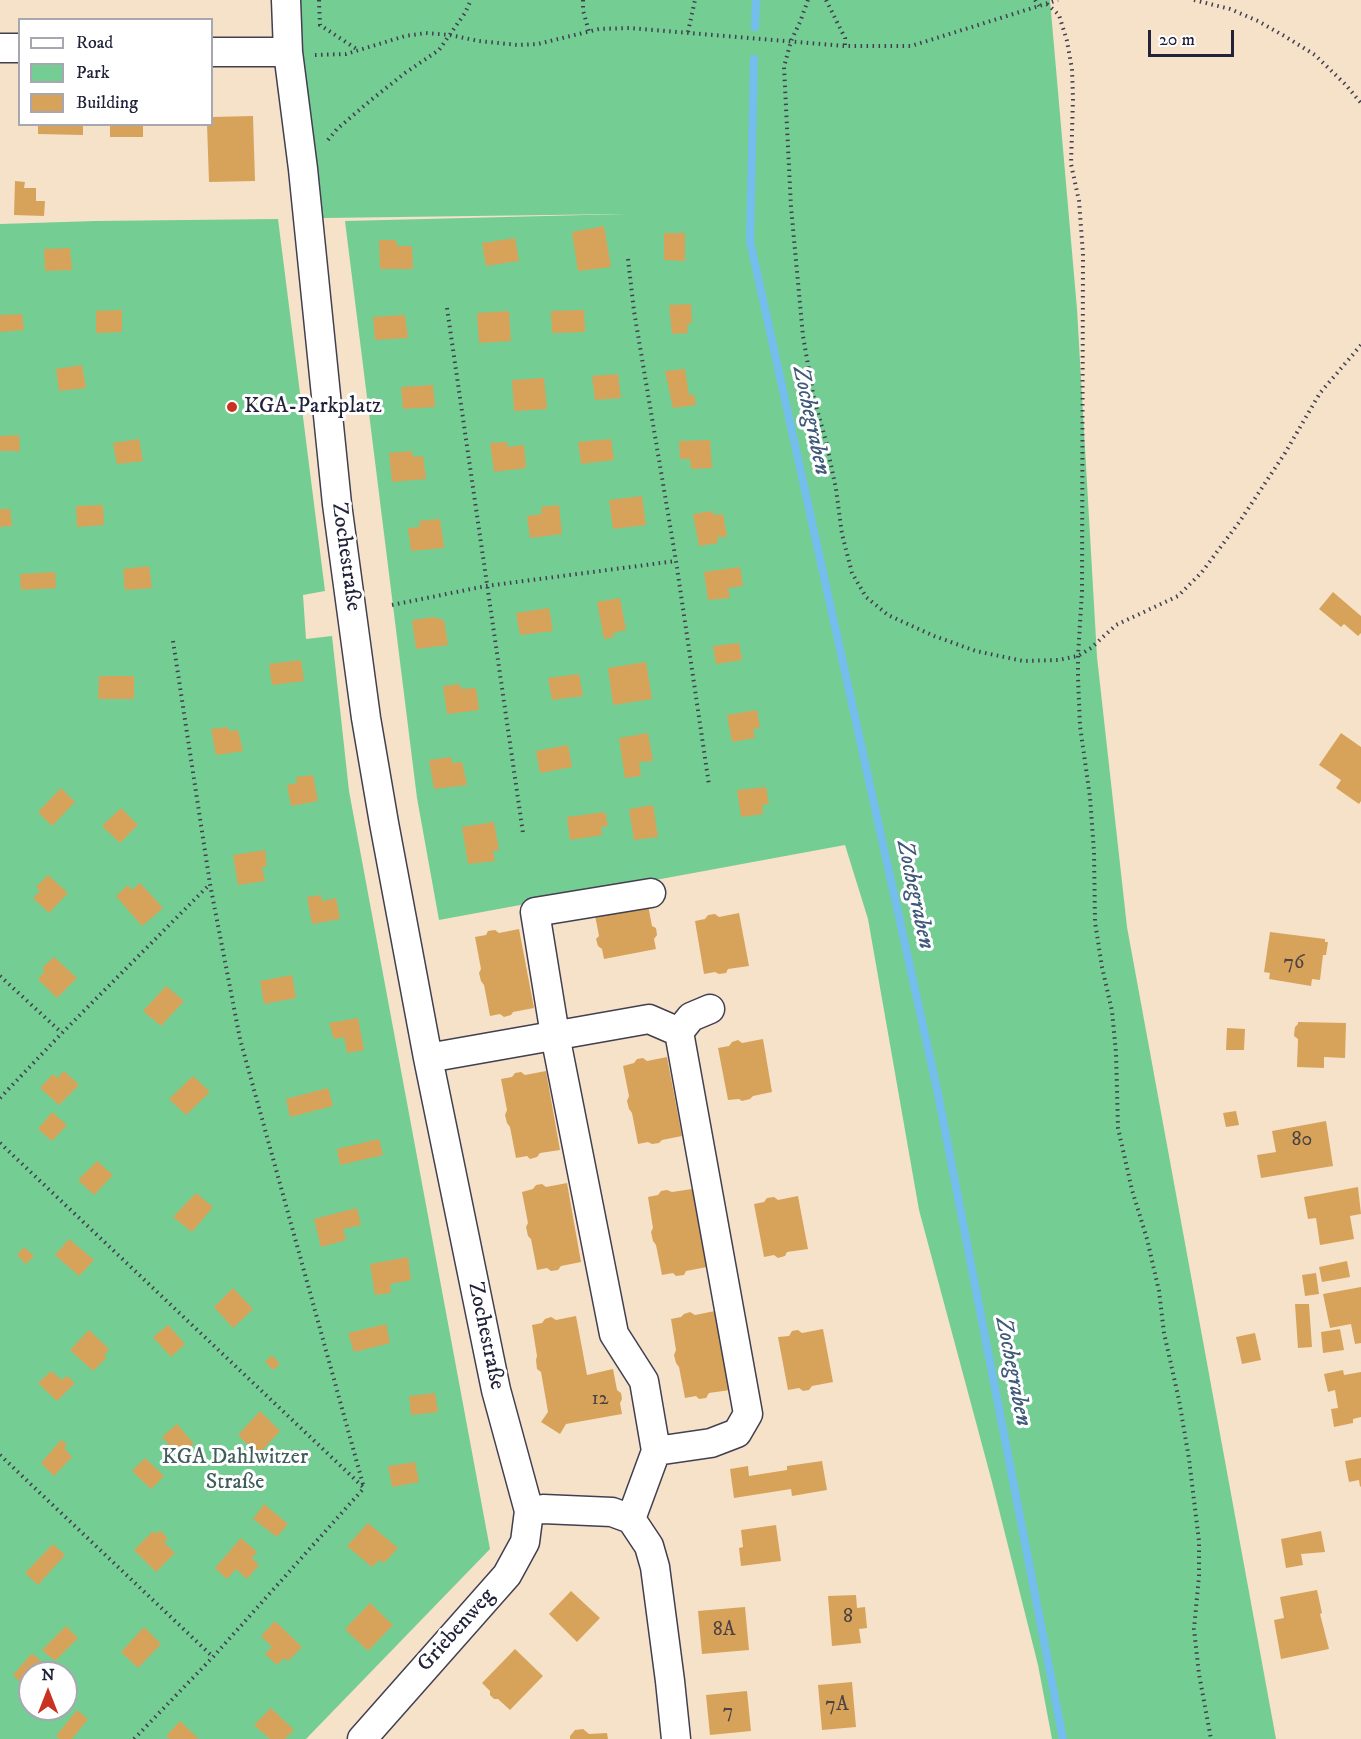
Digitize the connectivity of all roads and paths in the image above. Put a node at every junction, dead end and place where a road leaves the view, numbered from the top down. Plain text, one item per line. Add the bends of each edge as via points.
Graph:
1 (286, 0) edge
2 (319, 0) edge
3 (471, 0) edge
4 (583, 0) edge
5 (695, 0) edge
6 (808, 0) edge
7 (826, 0) edge
8 (1035, 0) edge
9 (1058, 0) edge
10 (1194, 0) edge
11 (1047, 4) junction
12 (1039, 6) junction
13 (589, 32) junction
14 (688, 32) junction
15 (450, 35) junction
16 (791, 40) junction
17 (845, 46) junction
18 (0, 48) edge
19 (18, 48) edge
20 (358, 50) junction
21 (213, 51) edge
22 (288, 51) junction
23 (1361, 103) edge
24 (303, 169) junction
25 (628, 259) dead end
26 (447, 308) dead end
27 (1361, 345) edge
28 (676, 561) junction
29 (486, 586) junction
30 (392, 605) dead end
31 (173, 641) dead end
32 (1078, 656) junction
33 (709, 784) dead end
34 (523, 833) dead end
35 (210, 884) junction
36 (651, 892) dead end
37 (0, 976) edge
38 (710, 1009) dead end
39 (679, 1032) junction
40 (62, 1033) junction
41 (555, 1035) junction
42 (428, 1058) junction
43 (0, 1098) edge
44 (0, 1143) edge
45 (656, 1451) junction
46 (0, 1455) edge
47 (364, 1488) junction
48 (529, 1511) junction
49 (631, 1519) junction
50 (213, 1657) junction
51 (134, 1739) edge
52 (362, 1739) edge
53 (676, 1739) edge
54 (1211, 1739) edge

1 - 22 street, Zochestraße
2 - 20 path via 320,25
3 - 15 path
4 - 13 path
5 - 14 path
6 - 16 path
7 - 17 path via 845,38
8 - 12 path
9 - 11 path
10 - 23 path via 1230,9 1286,37 1315,55
11 - 12 path
11 - 32 path via 1059,15 1072,69 1071,164 1079,201 1083,254 1082,579
12 - 17 path via 911,46
13 - 14 path via 630,28
13 - 15 path via 518,45
14 - 16 path
15 - 20 path via 405,36
15 - 24 path via 439,50 337,129
16 - 17 path
16 - 32 path via 784,67 803,336 852,573 866,597 888,615 933,636 1023,661
18 - 19 street
20 - 22 path via 303,56
21 - 22 street
22 - 24 street, Zochestraße
24 - 42 street, Zochestraße via 337,504 366,718
25 - 28 path
26 - 29 path
27 - 32 path via 1320,393 1285,453 1202,572 1178,596 1116,625
28 - 29 path
28 - 33 path
29 - 30 path
29 - 34 path
31 - 35 path
32 - 54 path via 1080,726 1094,852 1095,922 1112,1011 1118,1128 1159,1291 1179,1400 1199,1541 1194,1629
35 - 40 path
35 - 47 path via 240,1039
36 - 41 street via 535,912
37 - 40 path
38 - 39 street via 691,1017
39 - 41 street via 649,1019
39 - 45 street via 748,1414 737,1432 711,1443
40 - 43 path
41 - 42 street
41 - 45 street via 614,1334 644,1381
42 - 48 street, Zochestraße via 496,1390
44 - 47 path
45 - 49 street
46 - 50 path
47 - 50 path
48 - 49 street via 612,1512
48 - 52 street, Griebenweg via 525,1542 507,1575
49 - 53 street via 649,1546 655,1567
50 - 51 path

